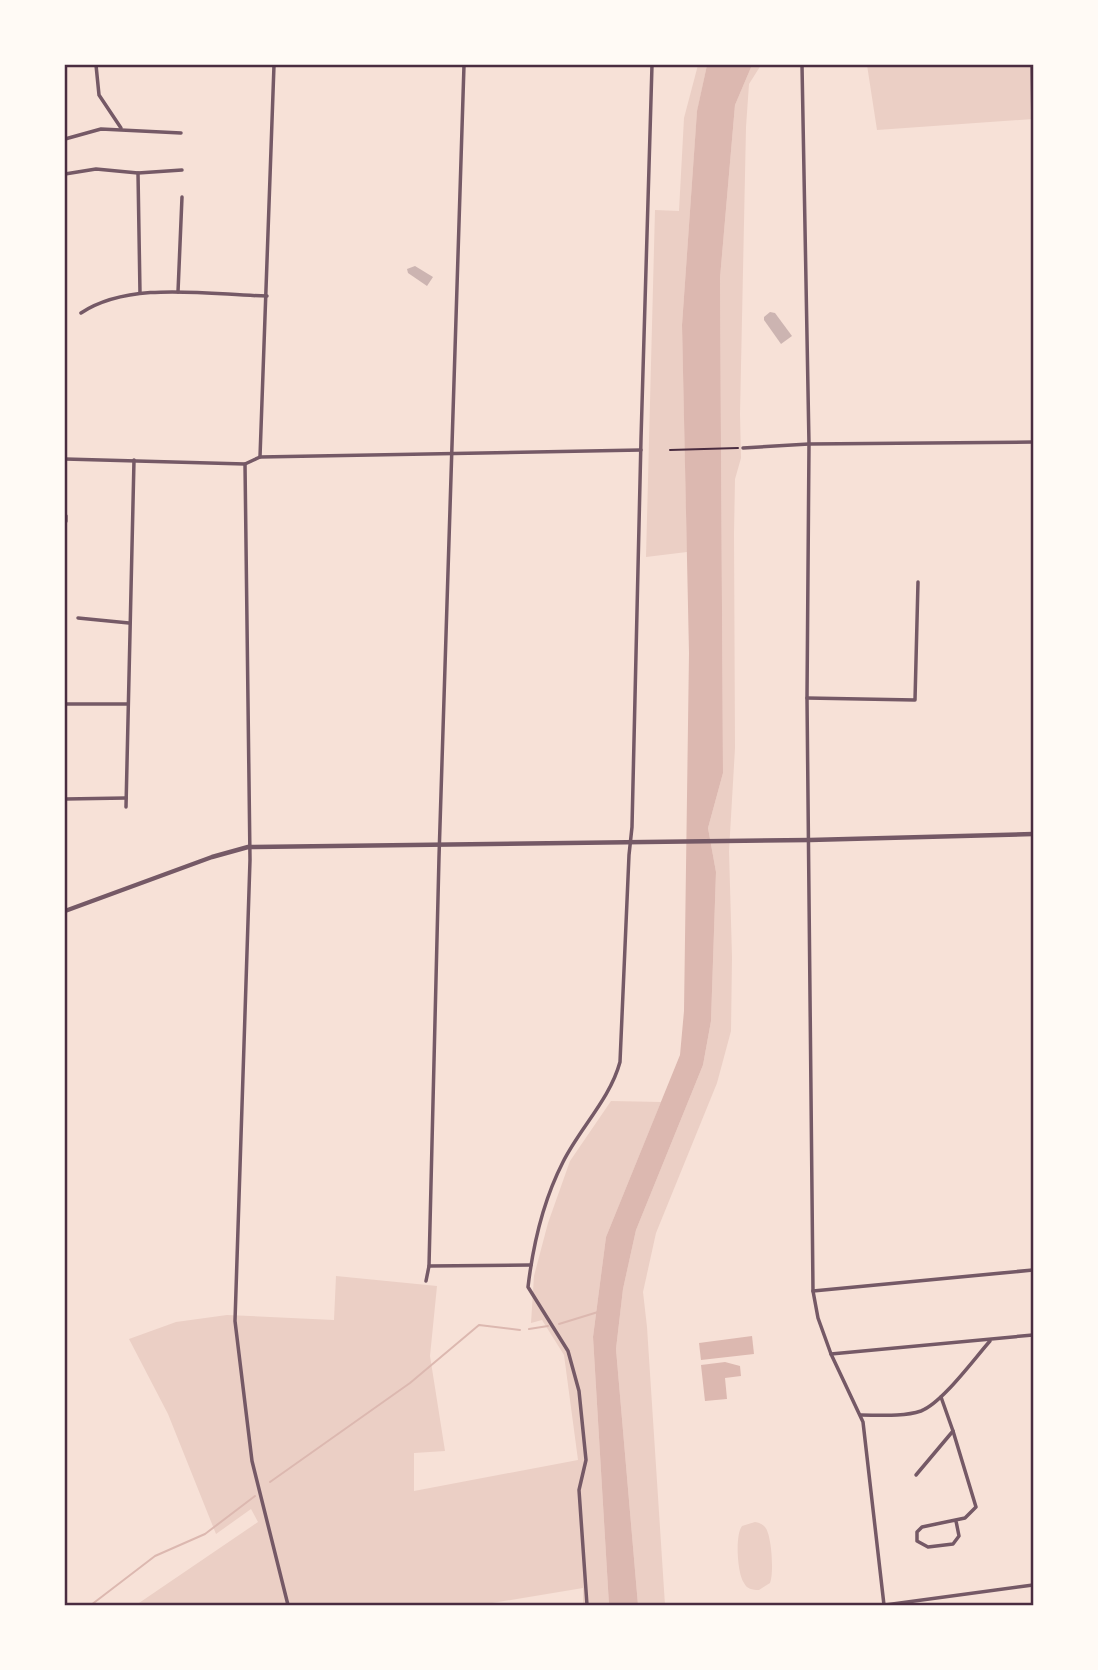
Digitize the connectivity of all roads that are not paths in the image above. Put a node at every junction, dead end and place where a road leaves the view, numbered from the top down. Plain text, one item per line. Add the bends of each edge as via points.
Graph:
1 (96, 65) edge
2 (274, 65) edge
3 (464, 65) edge
4 (652, 65) edge
5 (802, 65) edge
6 (1032, 65) edge
7 (1033, 125) edge
8 (121, 128) junction
9 (181, 133) dead end
10 (65, 139) edge
11 (183, 170) dead end
12 (138, 173) junction
13 (65, 174) edge
14 (182, 197) dead end
15 (178, 292) junction
16 (140, 293) junction
17 (267, 296) junction
18 (81, 313) dead end
19 (1033, 442) edge
20 (809, 444) junction
21 (743, 448) road end
22 (640, 450) junction
23 (452, 454) junction
24 (260, 457) junction
25 (65, 459) edge
26 (134, 460) junction
27 (245, 464) junction
28 (918, 582) dead end
29 (78, 618) dead end
30 (129, 623) junction
31 (807, 698) junction
32 (65, 704) edge
33 (128, 704) junction
34 (126, 798) junction
35 (65, 799) edge
36 (126, 807) dead end
37 (1033, 834) edge
38 (810, 840) junction
39 (631, 842) junction
40 (440, 844) junction
41 (248, 847) junction
42 (65, 911) edge
43 (531, 1265) junction
44 (429, 1266) junction
45 (1033, 1270) edge
46 (426, 1281) dead end
47 (813, 1291) junction
48 (1033, 1335) edge
49 (992, 1340) junction
50 (831, 1354) junction
51 (941, 1396) junction
52 (861, 1415) junction
53 (953, 1431) junction
54 (916, 1475) dead end
55 (956, 1521) junction
56 (1033, 1585) edge
57 (288, 1605) edge
58 (587, 1605) edge
59 (885, 1605) edge

1 - 8 street via 99,95
2 - 17 street
3 - 23 street
4 - 22 street
5 - 20 street
6 - 7 street
8 - 9 street
8 - 10 street
11 - 12 street
12 - 13 street via 96,169
12 - 16 street
14 - 15 street
15 - 16 street
15 - 17 street
16 - 18 street
17 - 24 street
19 - 20 street
20 - 21 street
20 - 31 street
22 - 23 street
22 - 39 street
23 - 24 street
23 - 40 street
24 - 27 street
25 - 26 street
26 - 27 street
26 - 30 street
27 - 41 street
28 - 31 street via 915,700
29 - 30 street
30 - 33 street
31 - 38 street
32 - 33 street
33 - 34 street
34 - 35 street
34 - 36 street
37 - 38 street
38 - 39 street
38 - 47 street
39 - 40 street
39 - 43 street via 620,1062 612,1083 564,1159
40 - 41 street
40 - 44 street
41 - 42 street
41 - 57 street via 235,1310 252,1461
43 - 44 street
43 - 58 street via 528,1287 568,1351 579,1391 586,1460 579,1490
44 - 46 street
45 - 47 street
47 - 50 street
48 - 49 street
49 - 50 street
49 - 51 street
50 - 52 street
51 - 52 street via 912,1413
51 - 53 street
52 - 59 street
53 - 54 street
53 - 55 street via 976,1507
55 - 55 street via 922,1528 917,1541 928,1548 953,1544 959,1536
56 - 59 street

